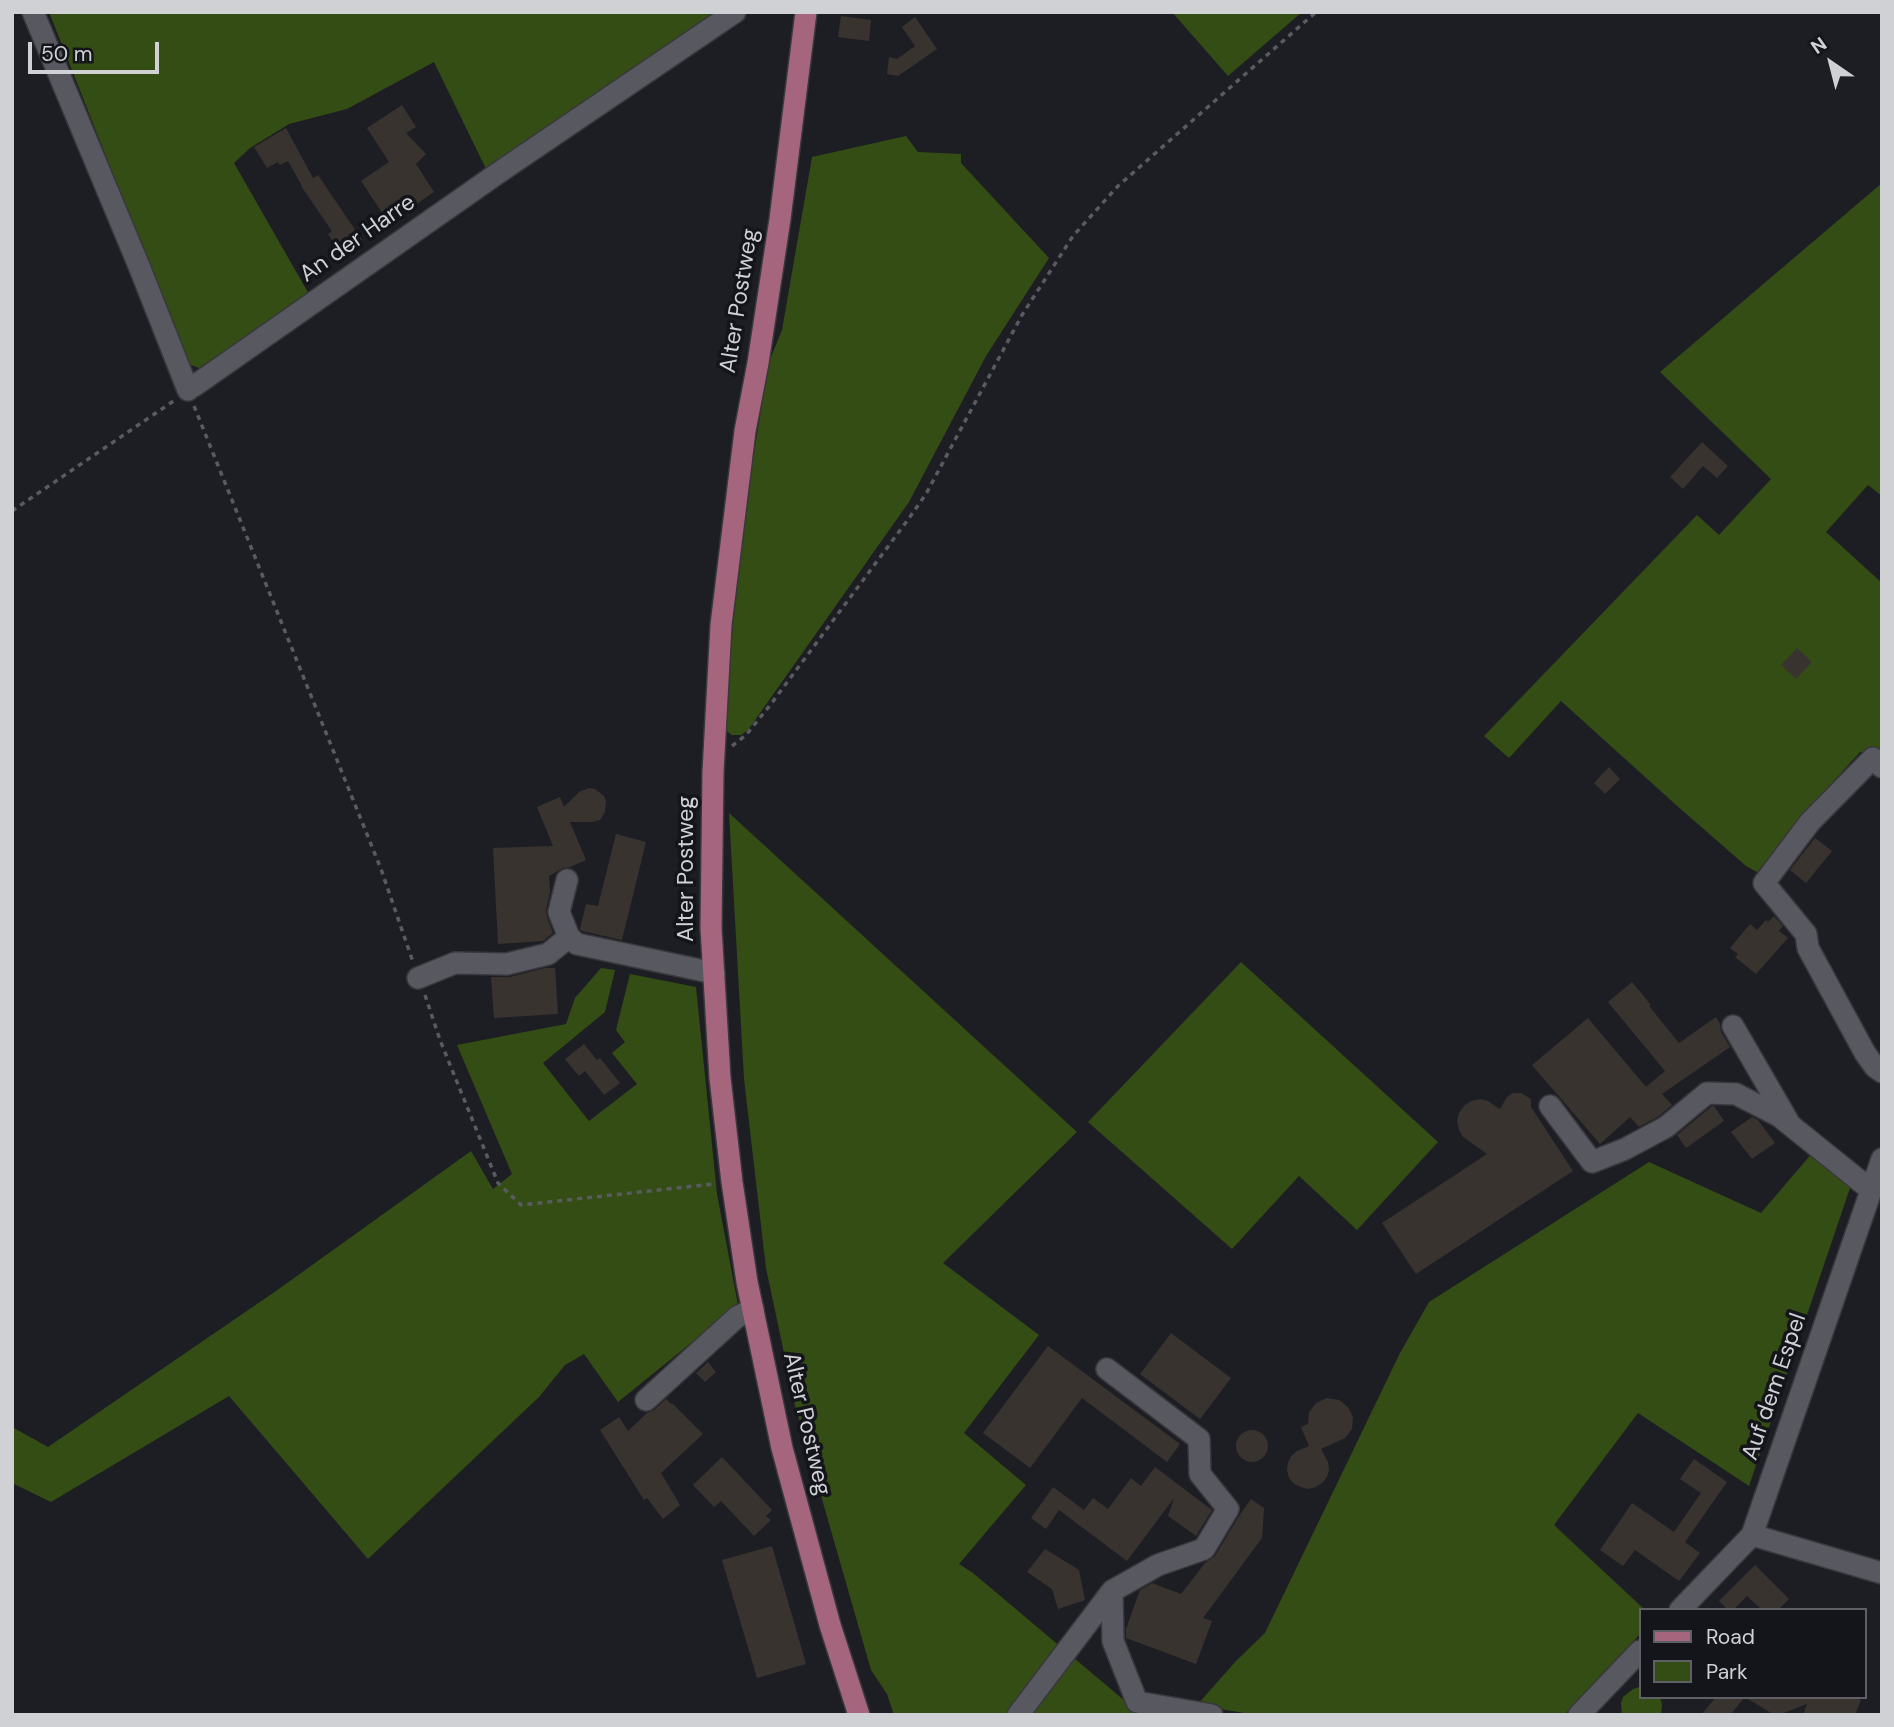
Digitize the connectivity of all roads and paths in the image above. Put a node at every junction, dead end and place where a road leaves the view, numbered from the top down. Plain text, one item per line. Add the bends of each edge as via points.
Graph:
1 (33, 12) edge
2 (735, 12) edge
3 (806, 12) edge
4 (1316, 12) edge
5 (191, 388) junction
6 (12, 511) edge
7 (714, 754) junction
8 (1882, 767) edge
9 (567, 880) dead end
10 (569, 937) junction
11 (714, 973) junction
12 (418, 978) junction
13 (1732, 1026) dead end
14 (1882, 1072) edge
15 (1550, 1106) dead end
16 (1791, 1125) junction
17 (1882, 1159) edge
18 (732, 1182) junction
19 (1871, 1190) junction
20 (753, 1309) junction
21 (1107, 1369) dead end
22 (646, 1400) dead end
23 (1752, 1535) junction
24 (1882, 1573) edge
25 (1112, 1591) junction
26 (1682, 1608) edge
27 (1638, 1653) edge
28 (859, 1715) edge
29 (1018, 1715) edge
30 (1212, 1715) edge
31 (1579, 1715) edge

1 - 5 street
2 - 5 street, An der Harre
3 - 7 main road, Alter Postweg via 721,625
4 - 7 path via 1118,186 1073,236 1022,316 926,494 746,736
5 - 6 path
5 - 12 path via 381,869
7 - 11 main road, Alter Postweg
8 - 14 street via 1873,758 1810,822 1764,883 1806,934 1808,948 1865,1053
9 - 10 street via 559,912
10 - 11 street via 577,944
10 - 12 street via 548,954 507,964 455,963
11 - 18 main road, Alter Postweg
12 - 18 path via 498,1183 521,1205
13 - 16 street
15 - 16 street via 1592,1162 1666,1127 1707,1093 1736,1094
16 - 19 street
17 - 19 street, Auf dem Espel
18 - 20 main road, Alter Postweg
19 - 23 street, Auf dem Espel
20 - 22 street via 737,1317
20 - 28 main road, Alter Postweg via 782,1448
21 - 25 street via 1199,1439 1200,1474 1228,1509 1204,1549 1158,1565
23 - 24 street
23 - 26 street, Auf dem Espel
25 - 29 street
25 - 30 street via 1113,1641 1137,1702
27 - 31 street

